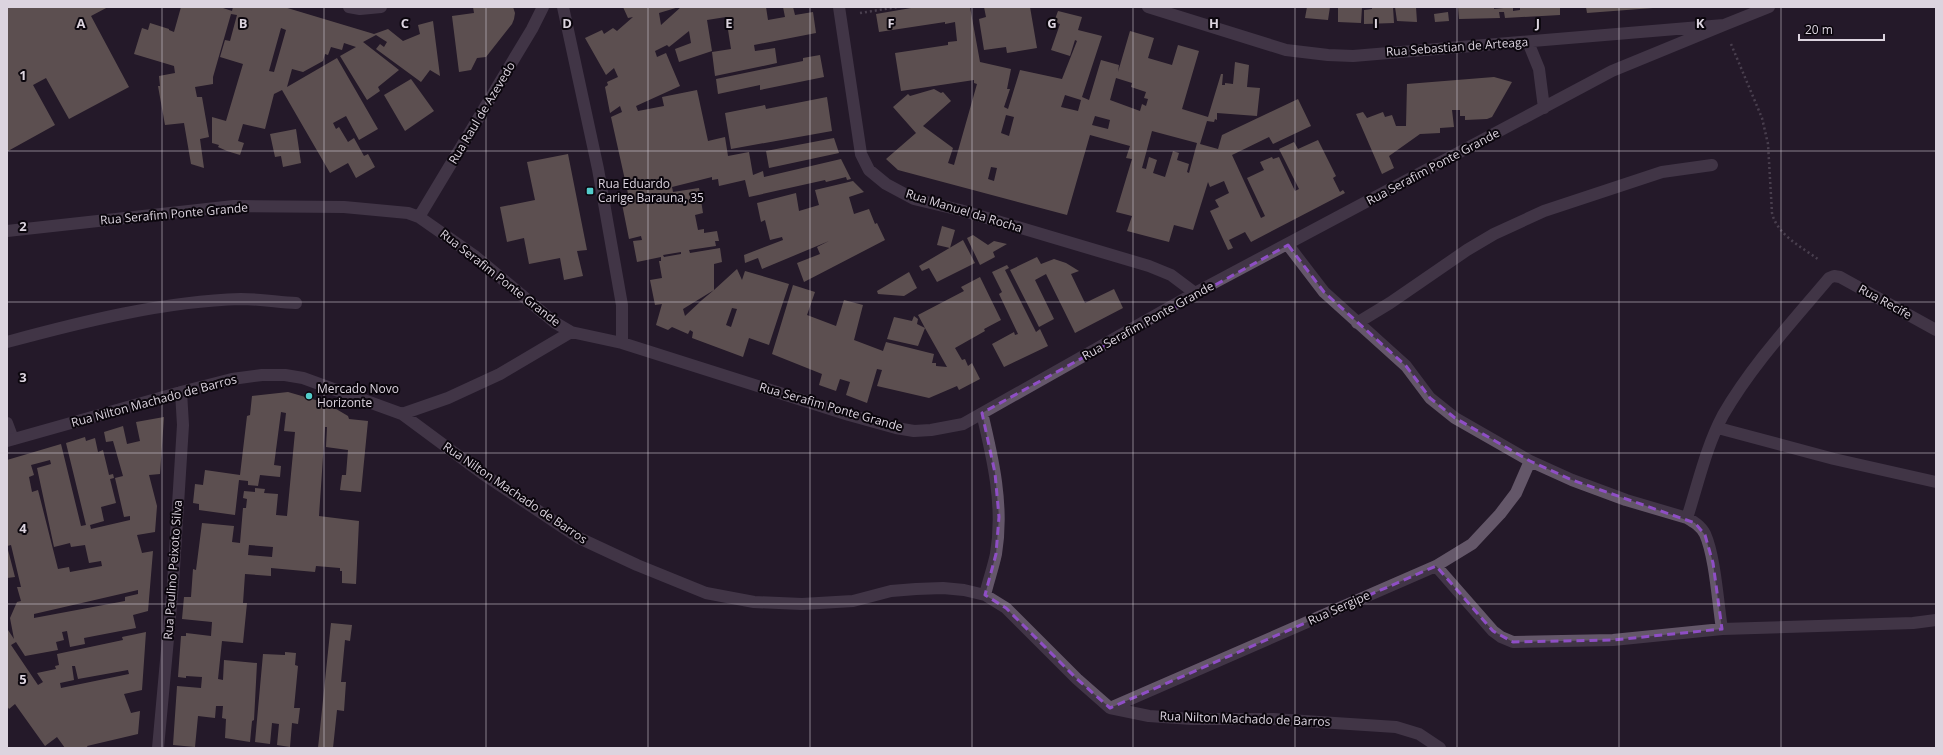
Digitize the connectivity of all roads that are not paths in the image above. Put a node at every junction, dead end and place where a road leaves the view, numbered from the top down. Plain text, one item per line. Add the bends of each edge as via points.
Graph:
1 (349, 7) edge
2 (381, 7) edge
3 (543, 7) edge
4 (563, 7) edge
5 (1148, 7) edge
6 (1769, 7) edge
7 (839, 12) edge
8 (1724, 25) junction
9 (1528, 42) junction
10 (1544, 108) junction
11 (1712, 165) dead end
12 (419, 217) junction
13 (7, 231) edge
14 (1288, 245) junction
15 (1196, 294) junction
16 (296, 303) dead end
17 (1357, 323) junction
18 (1936, 330) edge
19 (571, 332) junction
20 (7, 342) edge
21 (622, 343) junction
22 (181, 392) junction
23 (982, 413) junction
24 (402, 414) junction
25 (7, 423) edge
26 (1718, 428) junction
27 (10, 440) edge
28 (1530, 461) junction
29 (1936, 482) edge
30 (1687, 518) junction
31 (1436, 566) junction
32 (985, 596) junction
33 (1936, 620) edge
34 (1722, 629) junction
35 (1110, 708) junction
36 (158, 748) edge
37 (1440, 748) edge

1 - 2 street
3 - 12 street, Rua Raul de Azevedo
4 - 21 street via 598,169 622,304
5 - 9 street, Rua Sebastian de Arteaga via 1286,50 1328,55 1353,56
6 - 8 street, Rua Sebastian de Arteaga
7 - 15 street, Rua Manuel da Rocha via 861,154 869,170 886,184 914,199 960,210 1149,266 1170,276
8 - 9 street, Rua Sebastian de Arteaga
8 - 10 street, Rua Serafim Ponte Grande via 1612,72
9 - 10 street via 1539,69
10 - 14 street, Rua Serafim Ponte Grande
11 - 17 street via 1662,172 1544,211 1494,234
12 - 13 street, Rua Serafim Ponte Grande via 408,213 344,207 234,206
12 - 19 street, Rua Serafim Ponte Grande via 476,257 554,322
14 - 15 street, Rua Serafim Ponte Grande
14 - 17 street via 1324,292
15 - 23 street, Rua Serafim Ponte Grande
16 - 20 street via 242,299 190,303 138,312
17 - 28 street via 1406,366 1430,398 1442,408
18 - 26 street, Rua Recife via 1840,277 1829,278 1763,357 1723,416
19 - 21 street, Rua Serafim Ponte Grande
19 - 24 street via 500,374 448,398
21 - 23 street, Rua Serafim Ponte Grande via 896,428 931,430 962,424
22 - 24 street, Rua Nilton Machado de Barros via 232,379 285,375 319,382
22 - 27 street, Rua Nilton Machado de Barros
22 - 36 street, Rua Paulino Peixoto Silva via 183,425 174,576
23 - 32 street via 996,472 999,517 996,554
24 - 32 street, Rua Nilton Machado de Barros via 483,474 579,538 706,593 754,602 802,604 853,602 892,591 916,589 964,590
25 - 27 street
26 - 29 street via 1834,459
26 - 30 street
28 - 30 street via 1626,500
28 - 31 street, Rua Sergipe via 1516,493 1500,514 1472,544
30 - 34 street via 1696,523 1705,535
31 - 34 street via 1493,630 1513,642 1613,640
31 - 35 street, Rua Sergipe
32 - 35 street, Rua Nilton Machado de Barros via 1006,608 1076,680
33 - 34 street via 1913,623
35 - 37 street, Rua Nilton Machado de Barros via 1149,716 1192,719 1273,719 1396,727 1419,734

